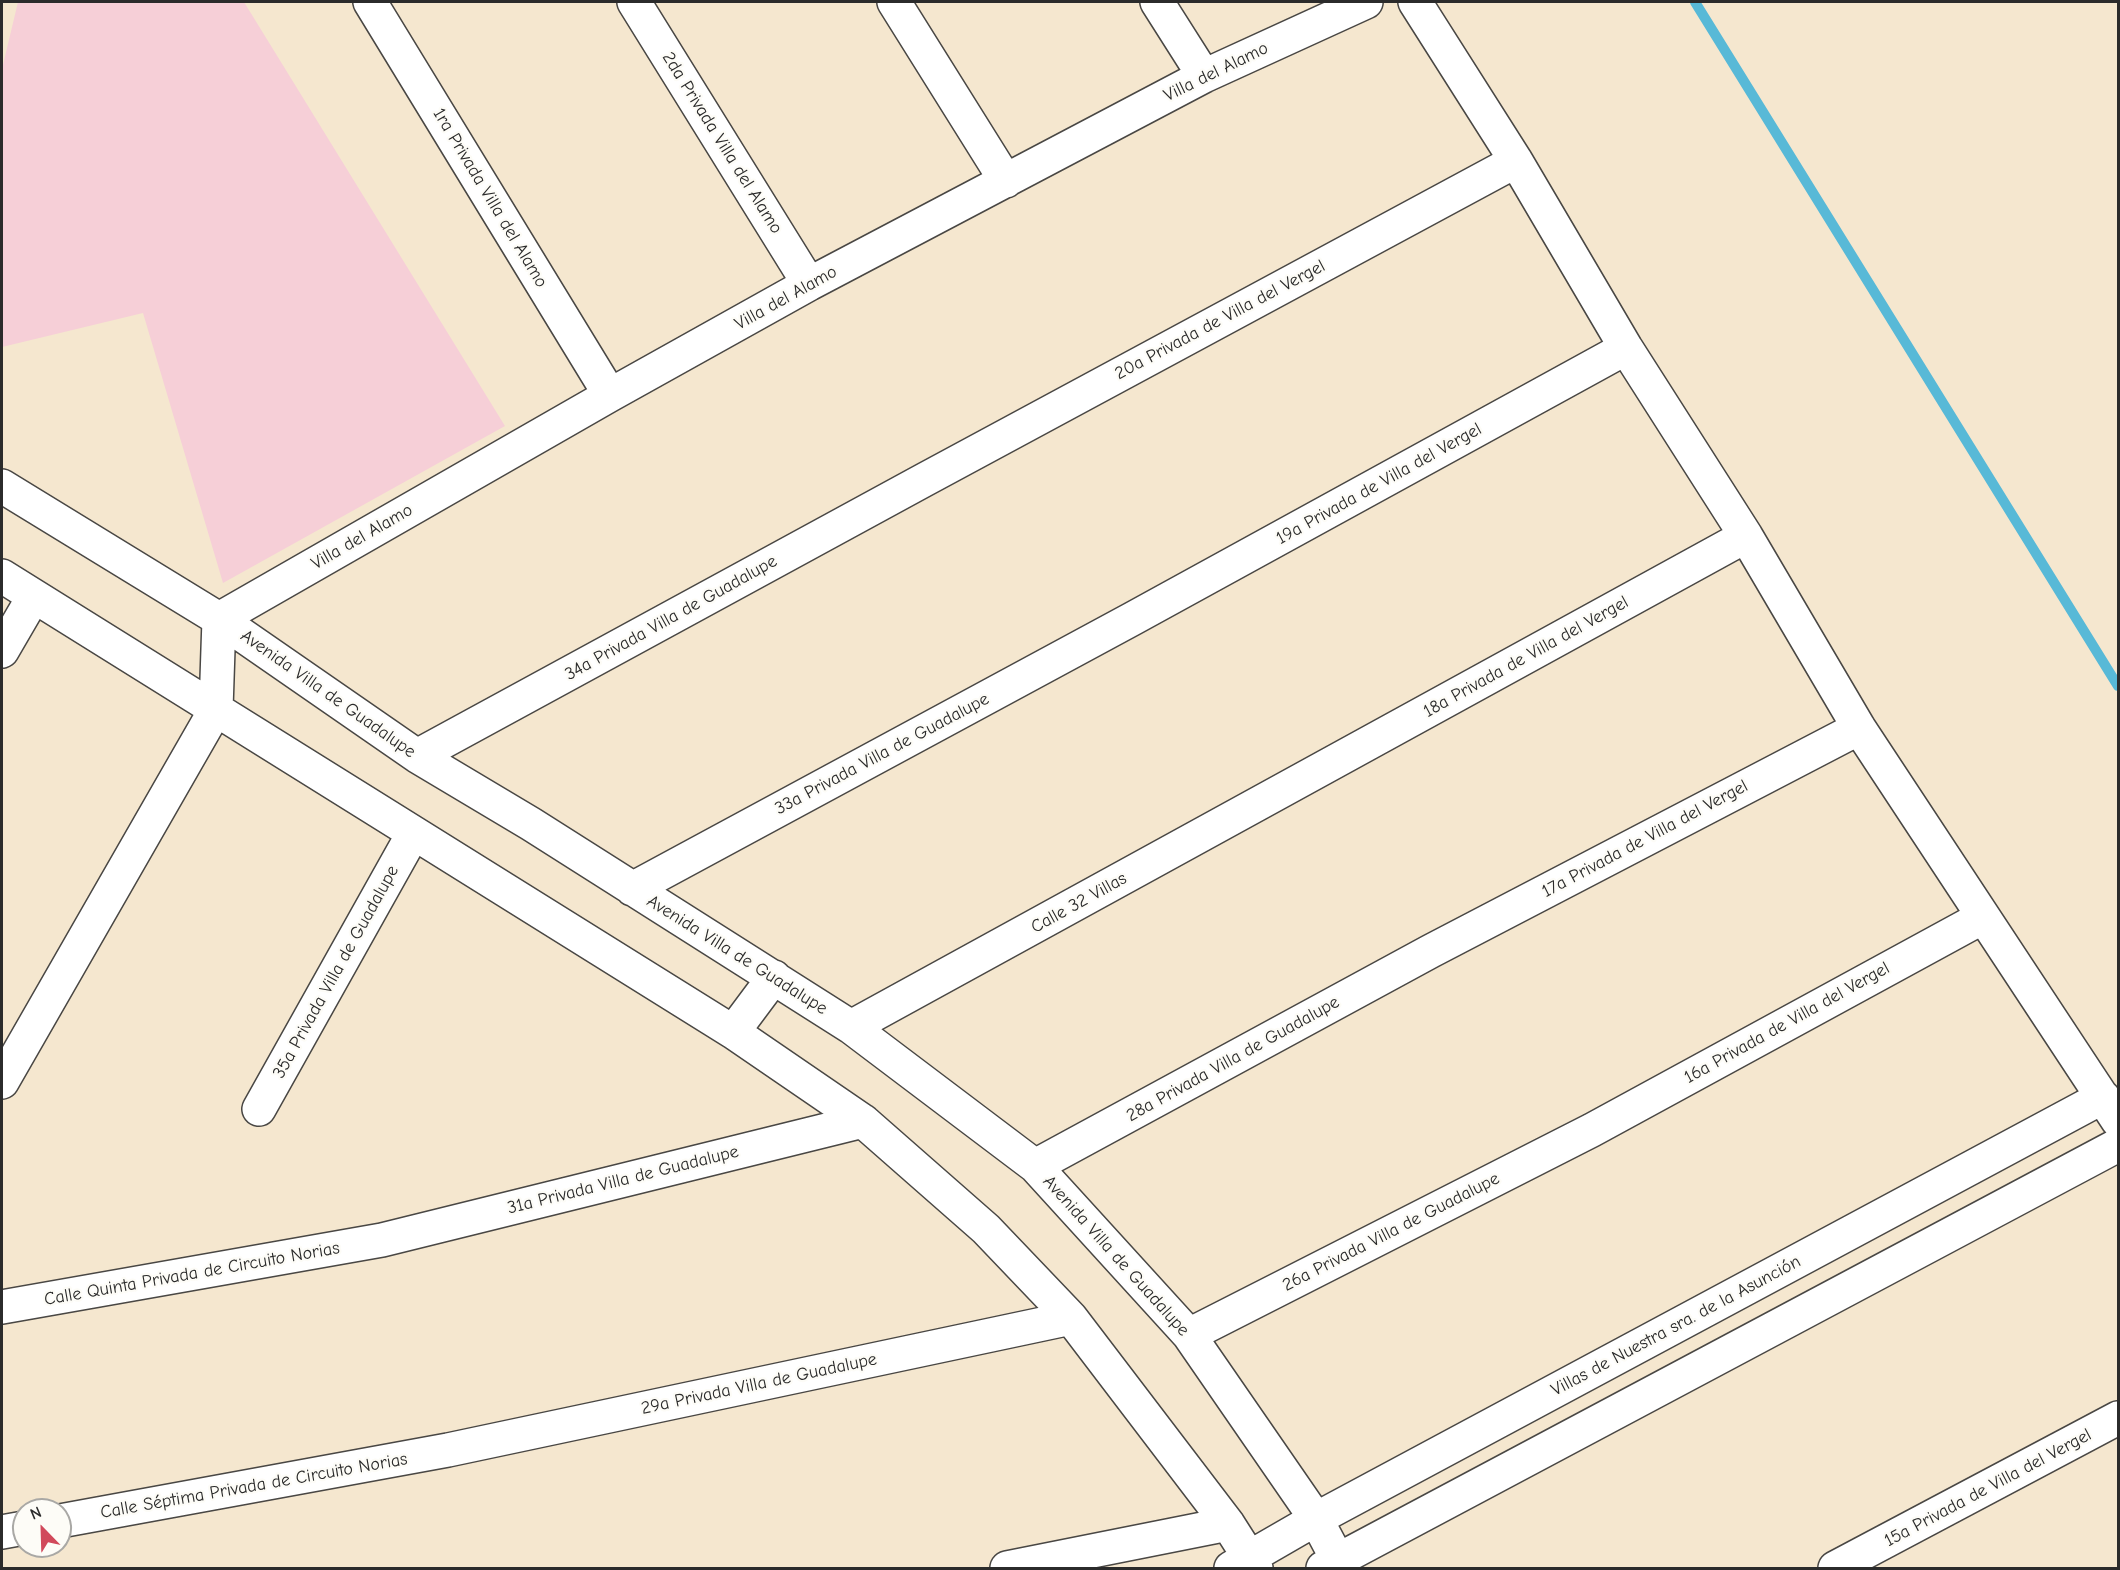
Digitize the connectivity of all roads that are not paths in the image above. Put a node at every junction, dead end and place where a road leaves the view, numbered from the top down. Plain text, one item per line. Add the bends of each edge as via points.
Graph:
1 (370, 2) edge
2 (634, 2) edge
3 (894, 2) edge
4 (1157, 2) edge
5 (1366, 2) edge
6 (1415, 2) edge
7 (1204, 76) junction
8 (1516, 161) junction
9 (1006, 181) junction
10 (809, 284) junction
11 (1626, 348) junction
12 (610, 395) junction
13 (924, 480) joint
14 (2, 486) edge
15 (1746, 536) junction
16 (2, 576) edge
17 (34, 596) junction
18 (219, 619) junction
19 (1132, 619) joint
20 (2, 651) edge
21 (216, 709) junction
22 (1859, 728) junction
23 (417, 756) junction
24 (1306, 779) joint
25 (413, 834) junction
26 (632, 889) junction
27 (1983, 917) junction
28 (1431, 951) joint
29 (774, 977) junction
30 (851, 1027) junction
31 (733, 1032) junction
32 (2, 1082) edge
33 (259, 1109) dead end
34 (2111, 1109) edge
35 (863, 1121) junction
36 (1592, 1130) joint
37 (2118, 1146) edge
38 (1035, 1166) junction
39 (382, 1240) joint
40 (2, 1307) edge
41 (1071, 1318) junction
42 (1189, 1335) junction
43 (2118, 1418) edge
44 (448, 1450) joint
45 (72, 1519) edge
46 (1316, 1519) junction
47 (1228, 1524) junction
48 (1846, 1563) edge
49 (1246, 1565) edge
50 (1334, 1566) edge
51 (1007, 1569) edge

1 - 12 street, 1ra Privada Villa del Alamo
2 - 10 street, 2da Privada Villa del Alamo
3 - 9 street
4 - 7 street
5 - 7 street, Villa del Alamo
6 - 8 street
7 - 9 street, Villa del Alamo
8 - 11 street
8 - 13 street, 20a Privada de Villa del Vergel
9 - 10 street, Villa del Alamo
10 - 12 street, Villa del Alamo
11 - 15 street
11 - 19 street, 19a Privada de Villa del Vergel
12 - 18 street, Villa del Alamo
13 - 23 street, 34a Privada Villa de Guadalupe
14 - 18 street, Avenida Villa de Guadalupe
15 - 22 street
15 - 24 street, 18a Privada de Villa del Vergel
16 - 17 street
17 - 20 street
17 - 21 street
18 - 21 street
18 - 23 street, Avenida Villa de Guadalupe
19 - 26 street, 33a Privada Villa de Guadalupe
21 - 25 street
21 - 32 street
22 - 27 street
22 - 28 street, 17a Privada de Villa del Vergel
23 - 26 street, Avenida Villa de Guadalupe
24 - 30 street, Calle 32 Villas
25 - 31 street
25 - 33 street, 35a Privada Villa de Guadalupe
26 - 29 street, Avenida Villa de Guadalupe
27 - 34 street
27 - 36 street, 16a Privada de Villa del Vergel
28 - 38 street, 28a Privada Villa de Guadalupe
29 - 30 street, Avenida Villa de Guadalupe
29 - 31 street
30 - 38 street, Avenida Villa de Guadalupe
31 - 35 street
34 - 46 street, Villas de Nuestra sra. de la Asunción
35 - 39 street, 31a Privada Villa de Guadalupe
35 - 41 street via 986,1229
36 - 42 street, 26a Privada Villa de Guadalupe
37 - 50 street
38 - 42 street, Avenida Villa de Guadalupe
39 - 40 street, Calle Quinta Privada de Circuito Norias
41 - 44 street, 29a Privada Villa de Guadalupe
41 - 47 street
42 - 46 street, Avenida Villa de Guadalupe
43 - 48 street, 15a Privada de Villa del Vergel
44 - 45 street, Calle Séptima Privada de Circuito Norias
46 - 49 street, Villas de Nuestra sra. de la Asunción
46 - 50 street, Avenida Villa de Guadalupe
47 - 49 street
47 - 51 street

